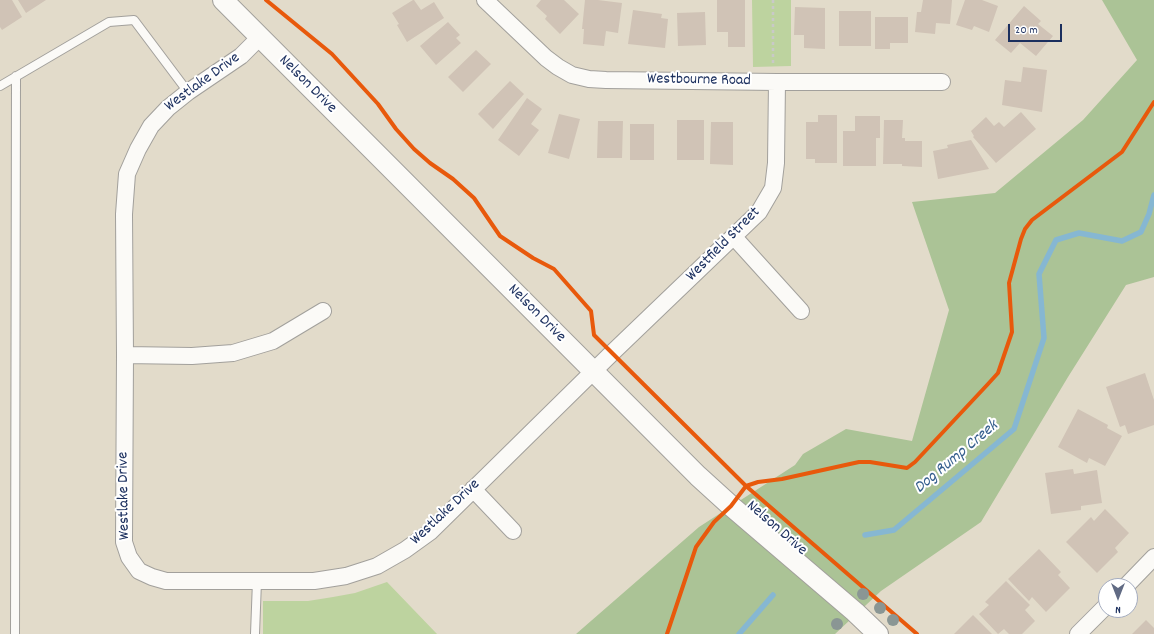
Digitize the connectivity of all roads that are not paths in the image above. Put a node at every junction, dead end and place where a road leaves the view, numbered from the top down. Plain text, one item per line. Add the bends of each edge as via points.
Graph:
1 (223, 0) edge
2 (485, 0) edge
3 (260, 37) junction
4 (775, 74) junction
5 (16, 76) junction
6 (942, 82) dead end
7 (0, 86) edge
8 (188, 92) junction
9 (734, 237) junction
10 (323, 311) dead end
11 (801, 311) dead end
12 (125, 355) junction
13 (594, 372) junction
14 (473, 489) junction
15 (513, 531) dead end
16 (1154, 557) edge
17 (1134, 578) edge
18 (257, 581) junction
19 (1098, 614) edge
20 (15, 634) edge
21 (255, 634) edge
22 (878, 634) edge
23 (1078, 634) edge

1 - 3 street, Nelson Drive
2 - 4 street, Westbourne Road via 546,58 572,75 606,80
3 - 8 street, Westlake Drive via 241,56
3 - 13 street, Nelson Drive
4 - 6 street, Westbourne Road
4 - 9 street, Westfield Street via 776,163 773,188 759,212
5 - 7 lane
5 - 8 lane via 108,22 134,20
5 - 20 lane
8 - 12 street, Westlake Drive via 151,126 127,174 124,214
9 - 11 street
9 - 13 street, Westfield Street
10 - 12 street via 273,340 233,353 192,356
12 - 18 street, Westlake Drive via 124,542 129,557 139,571 166,581
13 - 14 street, Westlake Drive
13 - 22 street, Nelson Drive via 725,501
14 - 15 street
14 - 18 street, Westlake Drive via 430,532 378,566 346,576 314,581
16 - 17 street
18 - 21 lane
19 - 23 street

